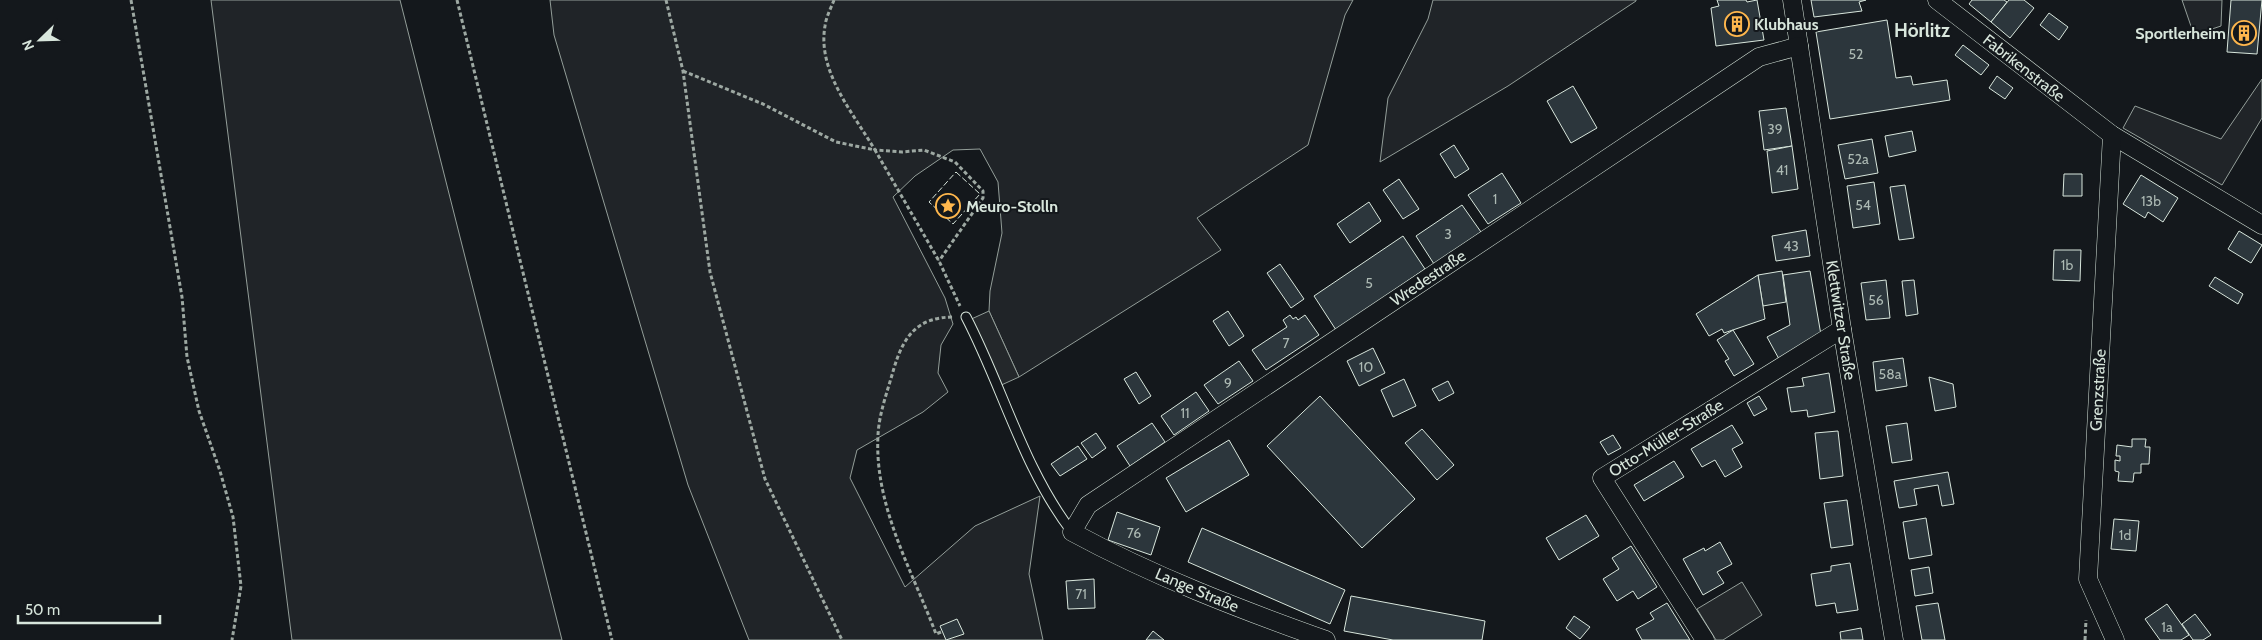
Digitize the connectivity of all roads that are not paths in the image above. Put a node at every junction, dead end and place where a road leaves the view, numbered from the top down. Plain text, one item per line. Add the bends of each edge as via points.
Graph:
1 (1792, 0) edge
2 (1937, 0) edge
3 (1799, 46) junction
4 (2112, 135) junction
5 (2262, 225) edge
6 (966, 317) road end
7 (1842, 329) junction
8 (1072, 532) junction
9 (1326, 640) edge
10 (1705, 640) edge
11 (1894, 640) edge
12 (2115, 640) edge

1 - 3 street, Klettwitzer Straße
2 - 4 street, Fabrikenstraße
3 - 7 street, Klettwitzer Straße
3 - 8 street, Wredestraße via 1759,57 1088,505
4 - 5 street, Fabrikenstraße
4 - 12 street, Grenzstraße via 2088,579
6 - 8 lane via 1026,452 1054,508
7 - 10 street, Otto-Müller-Straße via 1602,478
7 - 11 street, Klettwitzer Straße
8 - 9 street, Lange Straße via 1110,553 1239,608

